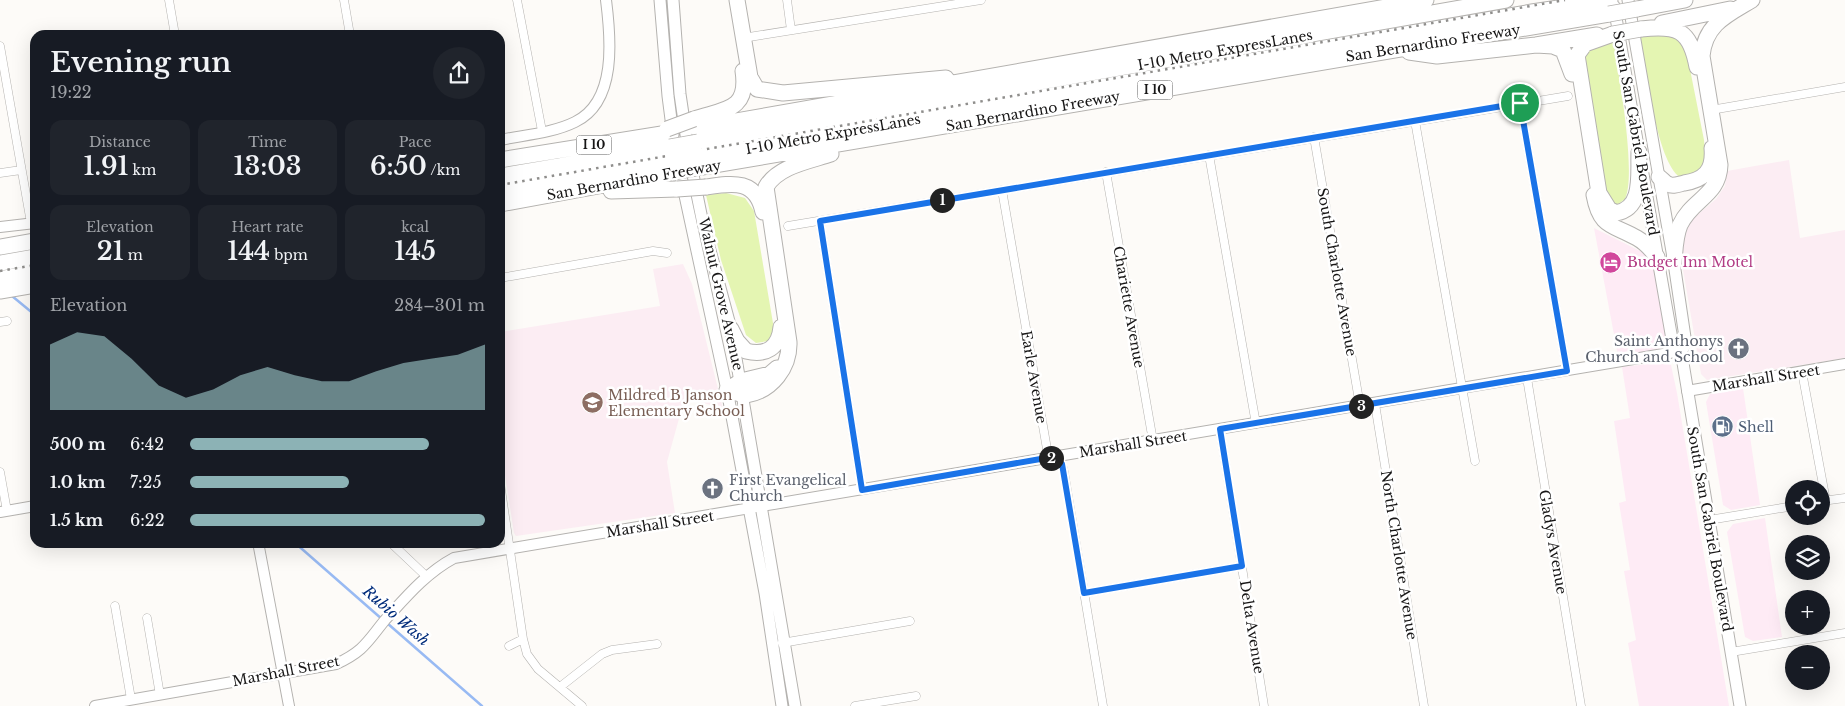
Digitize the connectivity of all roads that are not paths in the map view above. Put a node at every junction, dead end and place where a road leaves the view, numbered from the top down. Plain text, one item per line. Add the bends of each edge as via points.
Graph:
1 (168, 0) edge
2 (344, 0) edge
3 (517, 0) edge
4 (606, 0) edge
5 (660, 0) edge
6 (673, 0) edge
7 (732, 0) edge
8 (737, 0) edge
9 (786, 0) edge
10 (976, 0) edge
11 (1426, 0) edge
12 (1506, 0) edge
13 (1685, 0) edge
14 (1746, 3) edge
15 (1610, 4) edge
16 (1633, 5) edge
17 (174, 30) edge
18 (349, 30) edge
19 (792, 30) junction
20 (1641, 30) junction
21 (1613, 34) junction
22 (749, 37) dead end
23 (1536, 45) junction
24 (0, 46) edge
25 (1393, 50) junction
26 (988, 78) junction
27 (1845, 87) edge
28 (1568, 96) dead end
29 (1520, 103) junction
30 (1711, 110) junction
31 (1415, 121) junction
32 (542, 131) junction
33 (1314, 137) junction
34 (505, 139) edge
35 (870, 140) junction
36 (698, 143) junction
37 (669, 146) junction
38 (1639, 152) junction
39 (1209, 155) junction
40 (505, 160) edge
41 (21, 170) junction
42 (1106, 172) junction
43 (0, 173) edge
44 (505, 175) edge
45 (1659, 177) junction
46 (505, 190) edge
47 (1002, 190) junction
48 (565, 192) junction
49 (505, 203) edge
50 (30, 210) edge
51 (820, 221) junction
52 (30, 223) edge
53 (788, 226) dead end
54 (0, 227) edge
55 (0, 239) edge
56 (30, 242) edge
57 (0, 247) edge
58 (667, 253) dead end
59 (1657, 257) junction
60 (30, 258) edge
61 (0, 263) edge
62 (1674, 263) junction
63 (30, 273) edge
64 (505, 277) edge
65 (5, 278) edge
66 (28, 286) edge
67 (0, 292) edge
68 (781, 327) junction
69 (732, 329) junction
70 (1681, 352) junction
71 (1845, 364) edge
72 (1567, 371) junction
73 (1802, 372) junction
74 (1527, 378) junction
75 (742, 388) junction
76 (1463, 389) junction
77 (727, 390) junction
78 (1687, 391) junction
79 (1375, 404) junction
80 (1360, 406) junction
81 (1256, 424) junction
82 (1220, 429) junction
83 (1153, 441) junction
84 (1052, 457) junction
85 (1475, 460) dead end
86 (0, 472) edge
87 (1820, 480) edge
88 (862, 490) junction
89 (1845, 498) edge
90 (1830, 500) edge
91 (30, 507) edge
92 (1785, 507) edge
93 (755, 508) junction
94 (3, 511) edge
95 (505, 516) edge
96 (1709, 520) junction
97 (259, 548) edge
98 (396, 548) edge
99 (510, 548) junction
100 (1242, 566) junction
101 (426, 576) junction
102 (1084, 593) junction
103 (115, 606) dead end
104 (147, 618) dead end
105 (910, 622) dead end
106 (1845, 633) edge
107 (523, 639) junction
108 (657, 644) dead end
109 (779, 644) junction
110 (509, 646) dead end
111 (1731, 652) junction
112 (284, 674) junction
113 (560, 688) junction
114 (160, 695) junction
115 (916, 696) dead end
116 (132, 699) junction
117 (95, 706) edge
118 (289, 706) edge
119 (582, 706) edge
120 (782, 706) edge
121 (795, 706) edge
122 (855, 706) edge
123 (1102, 706) edge
124 (1264, 706) edge
125 (1424, 706) edge
126 (1581, 706) edge
127 (1740, 706) edge

1 - 17 street
2 - 18 street
3 - 32 street
4 - 32 street via 609,46 603,93 595,106 575,122
5 - 77 main road, Walnut Grove Avenue via 676,158
6 - 69 main road, Walnut Grove Avenue via 680,94 690,155 703,224
7 - 36 highway via 744,92 742,98
8 - 26 highway via 750,78 757,88 764,91 783,93 933,78
9 - 19 street
10 - 19 street
11 - 26 highway, San Bernardino Freeway / I 10
12 - 36 highway, I-10 Metro ExpressLanes
13 - 16 highway, San Bernardino Freeway / I 10
14 - 20 highway
14 - 30 highway via 1720,19 1703,44
15 - 16 highway, San Bernardino Freeway / I 10, bridge
15 - 25 highway, San Bernardino Freeway / I 10
15 - 36 highway, I-10 Metro ExpressLanes via 1532,12
15 - 38 main road, South San Gabriel Boulevard
16 - 45 main road, South San Gabriel Boulevard
19 - 22 street
20 - 21 highway, bridge
20 - 45 highway via 1674,28 1690,40 1712,151 1707,173 1700,180 1669,185
21 - 23 highway
21 - 38 highway via 1585,44 1577,55 1599,193 1608,209 1616,213 1630,208 1636,198
23 - 25 highway via 1437,56
23 - 59 highway via 1558,47 1567,56 1601,219 1612,228 1646,244
24 - 41 street
25 - 35 highway, San Bernardino Freeway / I 10
26 - 36 highway, San Bernardino Freeway / I 10
27 - 30 street
28 - 29 street
29 - 31 street
29 - 72 street
30 - 62 highway via 1719,177 1680,224
31 - 33 street
31 - 76 street
32 - 34 street
33 - 39 street
33 - 80 street, South Charlotte Avenue
35 - 36 highway, San Bernardino Freeway / I 10
35 - 75 highway via 784,170 766,187 790,352 788,363 776,378 757,392
36 - 37 highway, bridge
36 - 37 highway, I-10 Metro ExpressLanes, bridge
36 - 37 highway, San Bernardino Freeway / I 10, bridge
37 - 40 highway, San Bernardino Freeway / I 10
37 - 44 highway, I-10 Metro ExpressLanes
37 - 46 highway, I-10 Metro ExpressLanes
37 - 48 highway, San Bernardino Freeway / I 10
38 - 59 main road, South San Gabriel Boulevard
39 - 42 street
39 - 81 street
41 - 43 street
41 - 50 street
42 - 47 street
42 - 83 street, Chariette Avenue
45 - 62 main road, South San Gabriel Boulevard
47 - 51 street
47 - 84 street, Earle Avenue via 1047,449
48 - 49 highway, San Bernardino Freeway / I 10
48 - 68 highway, bridge via 739,184 751,190 763,210
51 - 53 street
51 - 88 street
52 - 54 street
55 - 56 highway
56 - 57 highway
58 - 64 street via 653,252
59 - 70 main road, South San Gabriel Boulevard via 1673,345
60 - 61 highway
62 - 70 main road, South San Gabriel Boulevard via 1686,344
63 - 65 highway
66 - 67 highway
68 - 69 highway via 778,343 772,349 759,352 746,351
68 - 75 highway via 783,346 779,366
69 - 75 main road, Walnut Grove Avenue
70 - 72 street, Marshall Street
70 - 78 main road, South San Gabriel Boulevard
71 - 73 street, Marshall Street
72 - 74 street, Marshall Street
73 - 78 street, Marshall Street
73 - 87 street
74 - 76 street, Marshall Street
74 - 126 street, Gladys Avenue
75 - 77 highway
75 - 93 main road, Walnut Grove Avenue
76 - 79 street, Marshall Street
76 - 85 street
77 - 93 main road, Walnut Grove Avenue
78 - 96 main road, South San Gabriel Boulevard
79 - 80 street, Marshall Street
79 - 125 street, North Charlotte Avenue
80 - 81 street, Marshall Street
81 - 82 street, Marshall Street
82 - 83 street, Marshall Street
82 - 100 street, Delta Avenue
83 - 84 street, Marshall Street
84 - 88 street, Marshall Street
84 - 102 street, Earle Avenue via 1062,464
86 - 94 street
88 - 93 street, Marshall Street
89 - 90 street
91 - 94 street
92 - 96 street
93 - 99 street, Marshall Street
93 - 109 main road, Walnut Grove Avenue
95 - 99 street
96 - 111 main road, South San Gabriel Boulevard
97 - 112 street
98 - 101 street
99 - 101 street, Marshall Street via 454,558
99 - 107 street
100 - 102 street
100 - 124 street, Delta Avenue
101 - 112 street, Marshall Street via 366,646 352,657 336,664
102 - 123 street, Earle Avenue
103 - 116 street
104 - 114 street
105 - 109 street
106 - 111 street
107 - 110 street
107 - 113 street via 527,654 538,669
108 - 113 street via 602,654
109 - 120 main road, Walnut Grove Avenue
109 - 121 main road, Walnut Grove Avenue
111 - 127 main road, South San Gabriel Boulevard
112 - 114 street, Marshall Street
112 - 118 street
113 - 119 street
114 - 116 street, Marshall Street
115 - 122 street
116 - 117 street, Marshall Street

